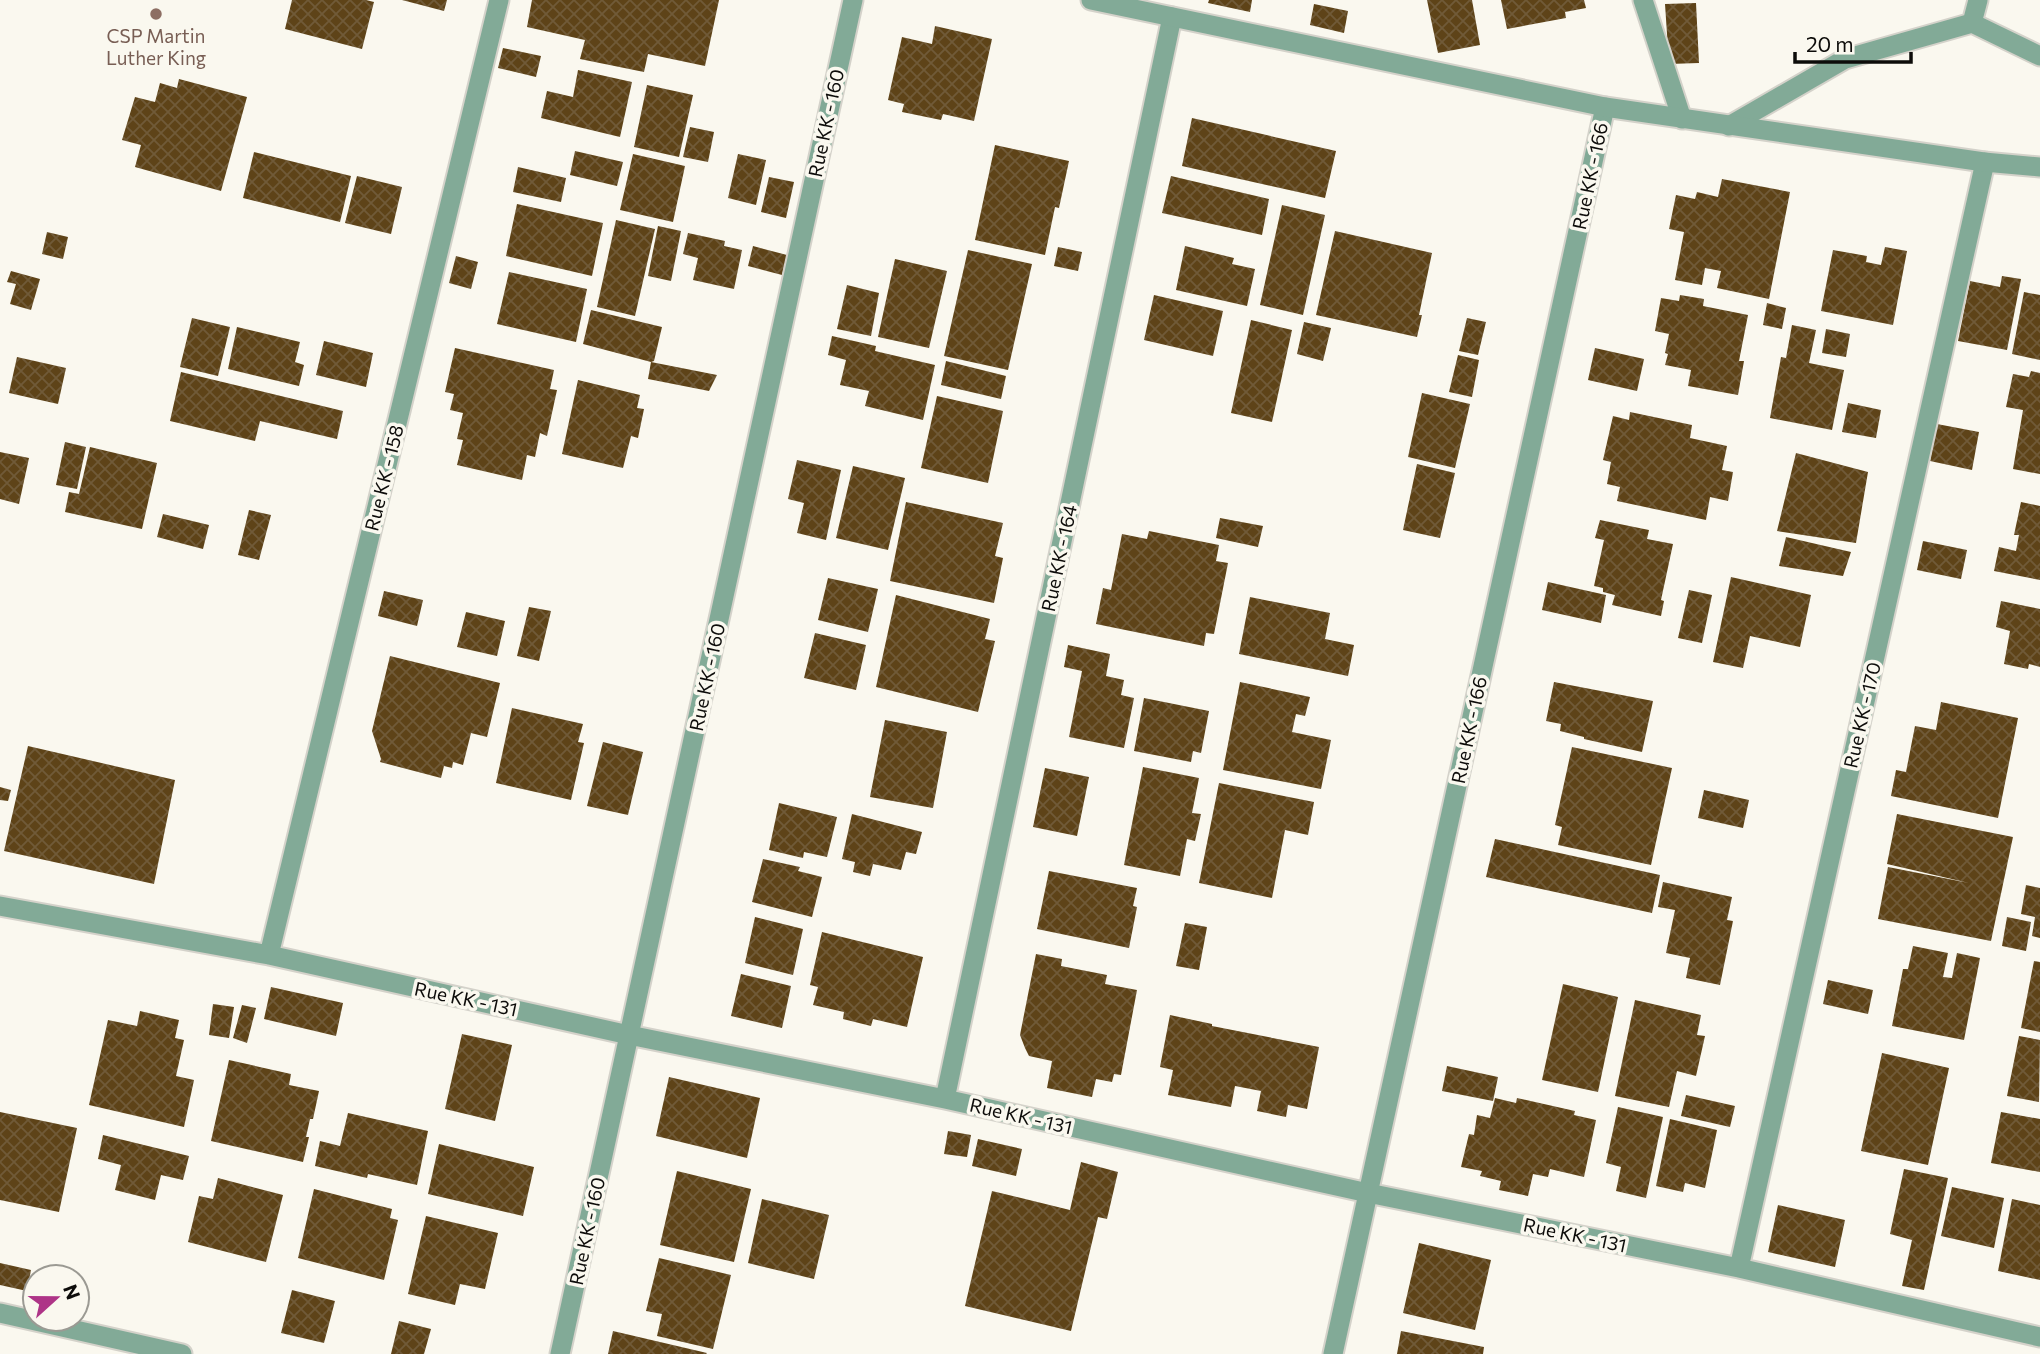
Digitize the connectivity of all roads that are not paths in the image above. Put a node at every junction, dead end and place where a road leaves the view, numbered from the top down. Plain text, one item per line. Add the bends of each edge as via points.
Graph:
1 (499, 0) edge
2 (853, 0) edge
3 (1091, 0) edge
4 (1643, 0) edge
5 (1978, 0) edge
6 (1172, 17) junction
7 (1972, 23) junction
8 (2040, 56) edge
9 (1605, 107) junction
10 (1682, 119) junction
11 (1729, 126) junction
12 (1985, 162) junction
13 (2040, 167) edge
14 (0, 906) edge
15 (269, 956) junction
16 (629, 1035) junction
17 (945, 1099) junction
18 (1368, 1193) junction
19 (1739, 1268) junction
20 (0, 1313) edge
21 (2040, 1337) edge
22 (182, 1354) edge
23 (560, 1354) edge
24 (1333, 1354) edge

1 - 15 street, Rue KK - 158
2 - 16 street, Rue KK - 160
3 - 6 street
4 - 10 street
5 - 7 street
6 - 9 street
6 - 17 street, Rue KK - 164
7 - 8 street
7 - 11 street via 1845,59
9 - 10 street
9 - 18 street, Rue KK - 166
10 - 11 street
11 - 12 street
12 - 13 street
12 - 19 street, Rue KK - 170
14 - 15 street, Rue KK - 131
15 - 16 street, Rue KK - 131
16 - 17 street, Rue KK - 131
16 - 23 street, Rue KK - 160
17 - 18 street, Rue KK - 131
18 - 19 street, Rue KK - 131
18 - 24 street, Rue KK - 166
19 - 21 street, Rue KK - 131
20 - 22 street

